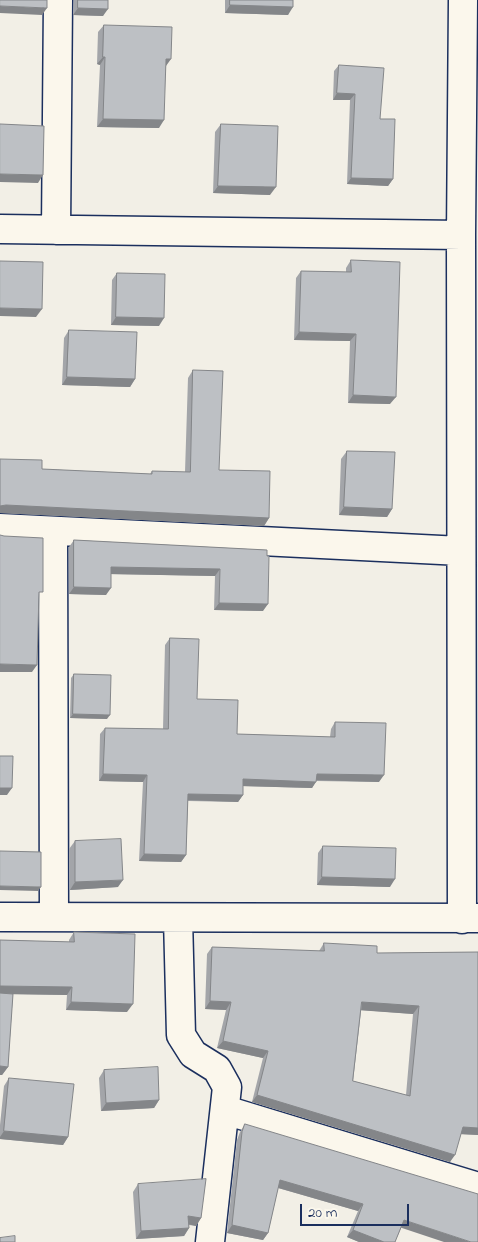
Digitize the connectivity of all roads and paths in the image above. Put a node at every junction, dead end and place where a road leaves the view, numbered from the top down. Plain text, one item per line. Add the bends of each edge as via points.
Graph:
1 (58, 0) edge
2 (463, 0) edge
3 (0, 229) edge
4 (56, 230) junction
5 (461, 235) junction
6 (0, 528) edge
7 (53, 531) junction
8 (461, 551) junction
9 (0, 918) edge
10 (54, 918) junction
11 (178, 918) junction
12 (470, 919) edge
13 (225, 1110) junction
14 (478, 1187) edge
15 (210, 1242) edge

1 - 4 street
2 - 5 street
3 - 4 street
4 - 5 street
5 - 8 street
6 - 7 street
7 - 8 street
7 - 10 street
8 - 12 street
9 - 10 street
10 - 11 street
11 - 12 street
11 - 13 street via 181,1036 193,1054 217,1069 227,1087
13 - 14 street
13 - 15 street

